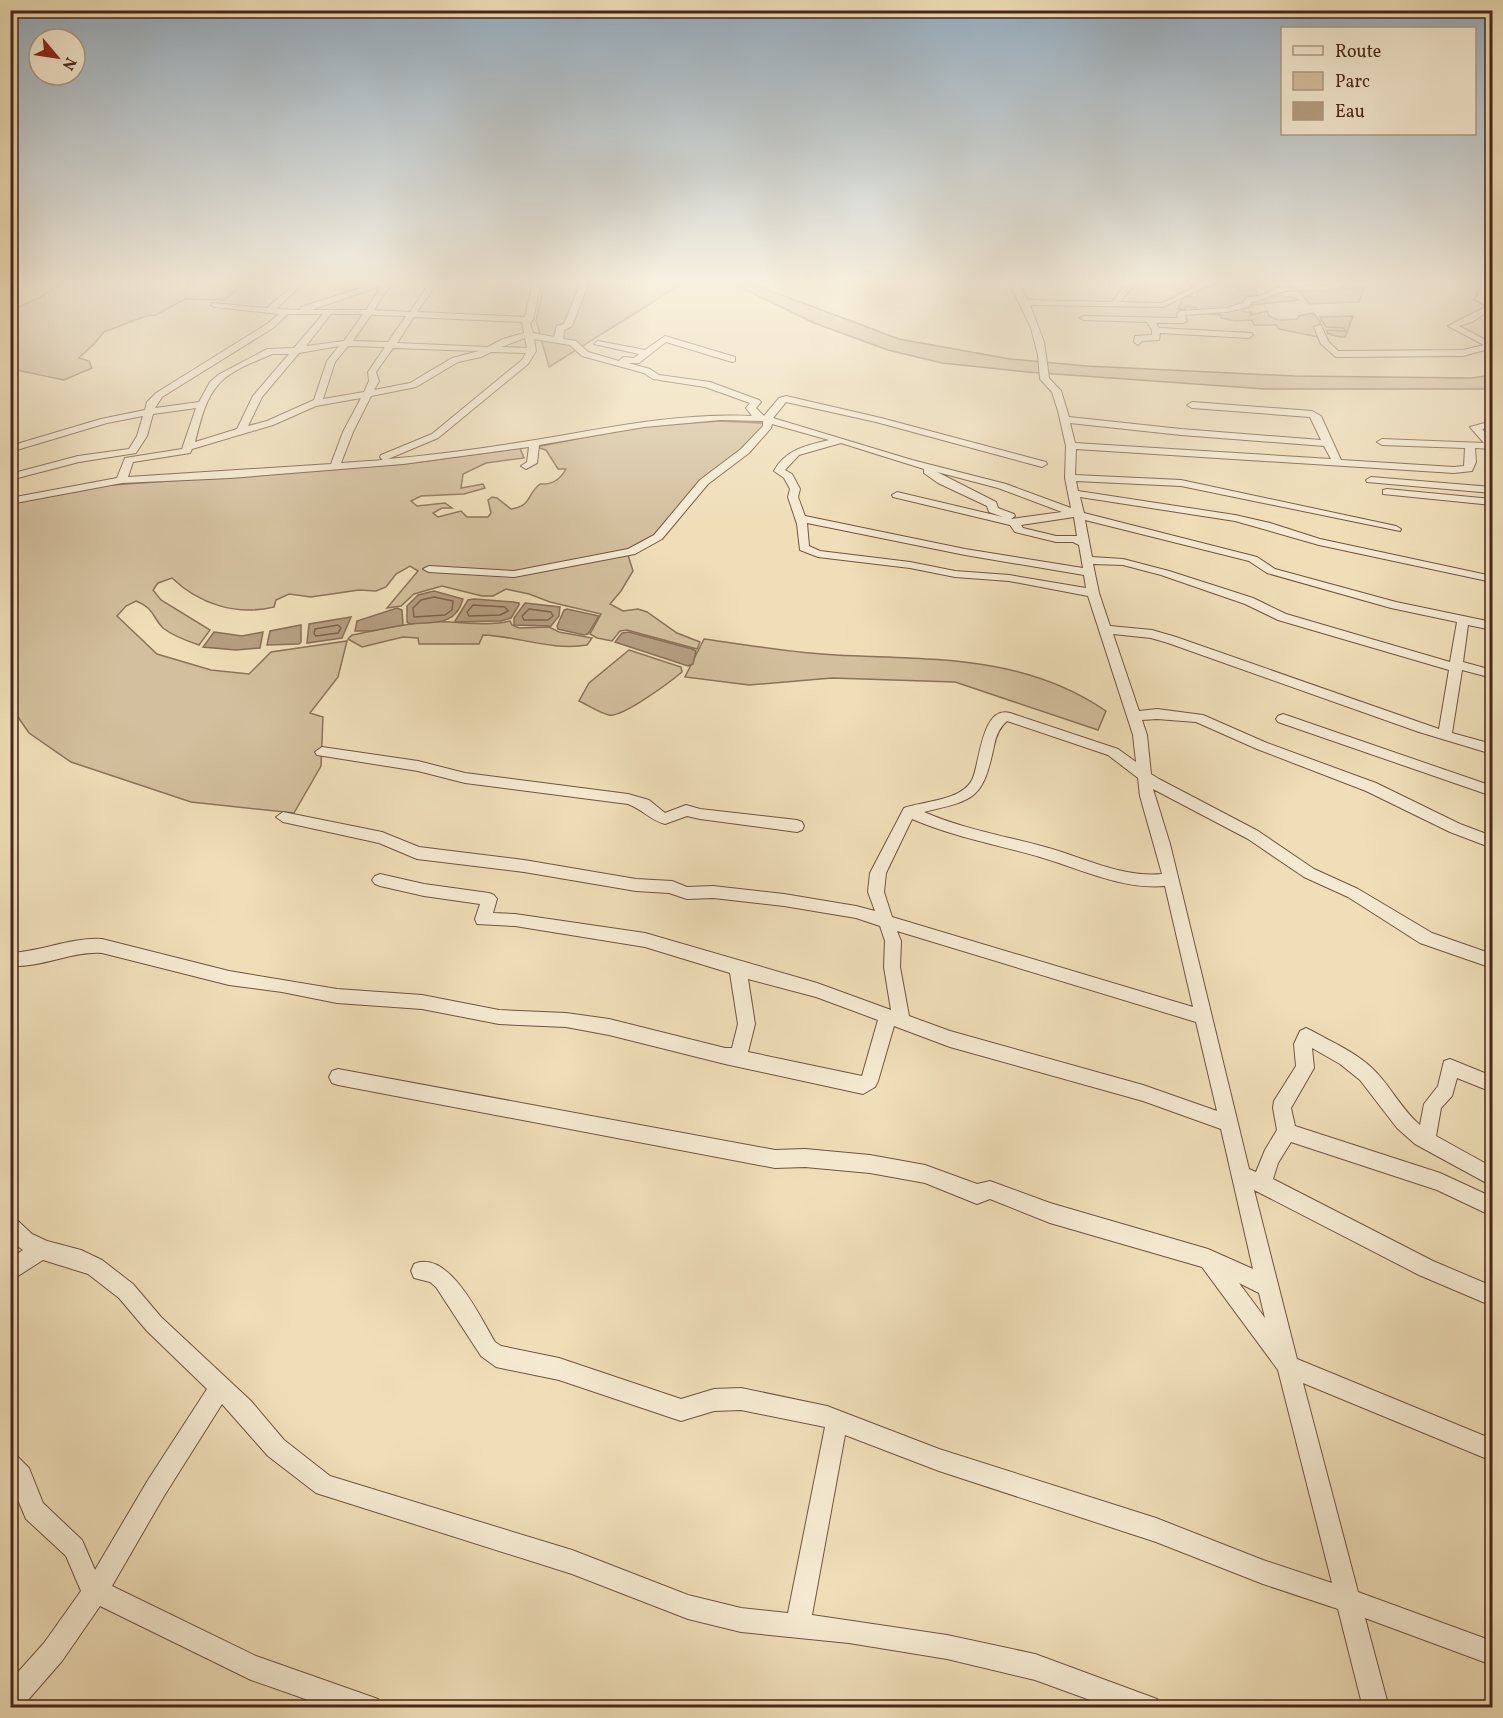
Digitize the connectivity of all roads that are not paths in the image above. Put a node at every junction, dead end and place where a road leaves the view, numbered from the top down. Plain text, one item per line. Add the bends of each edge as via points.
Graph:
1 (212, 362) edge
2 (249, 362) edge
3 (284, 362) edge
4 (331, 362) edge
5 (379, 362) edge
6 (451, 362) edge
7 (525, 362) edge
8 (613, 362) edge
9 (1044, 362) edge
10 (372, 372) junction
11 (366, 395) junction
12 (336, 399) junction
13 (202, 404) junction
14 (313, 404) junction
15 (1192, 405) dead end
16 (150, 412) junction
17 (764, 419) junction
18 (1064, 419) junction
19 (1492, 424) edge
20 (242, 429) junction
21 (842, 441) junction
22 (1382, 442) dead end
23 (1327, 443) junction
24 (534, 444) junction
25 (1470, 445) junction
26 (1071, 446) junction
27 (1492, 446) edge
28 (188, 447) junction
29 (10, 449) edge
30 (131, 455) junction
31 (1336, 461) junction
32 (374, 462) junction
33 (1042, 464) dead end
34 (335, 466) junction
35 (526, 466) dead end
36 (923, 466) junction
37 (10, 477) edge
38 (122, 480) junction
39 (1371, 480) dead end
40 (1071, 485) junction
41 (1492, 490) edge
42 (1387, 492) dead end
43 (897, 495) dead end
44 (10, 501) edge
45 (1492, 502) edge
46 (1076, 513) junction
47 (800, 518) junction
48 (1014, 523) junction
49 (1396, 529) dead end
50 (1084, 554) junction
51 (429, 569) dead end
52 (1492, 579) edge
53 (1093, 593) junction
54 (1463, 621) junction
55 (1492, 626) edge
56 (1107, 630) junction
57 (1456, 666) junction
58 (1492, 674) edge
59 (1133, 716) junction
60 (1283, 719) dead end
61 (1445, 736) junction
62 (1492, 749) edge
63 (322, 752) dead end
64 (1146, 778) junction
65 (1492, 791) edge
66 (909, 812) junction
67 (283, 817) dead end
68 (797, 826) dead end
69 (1492, 842) edge
70 (1170, 879) junction
71 (380, 880) dead end
72 (886, 920) junction
73 (12, 960) edge
74 (1492, 962) edge
75 (737, 969) junction
76 (1203, 1017) junction
77 (895, 1018) junction
78 (732, 1056) junction
79 (338, 1077) dead end
80 (1492, 1084) edge
81 (1227, 1123) junction
82 (1287, 1132) junction
83 (1422, 1138) junction
84 (1240, 1175) junction
85 (1492, 1177) edge
86 (1262, 1184) junction
87 (1492, 1207) edge
88 (10, 1227) edge
89 (42, 1249) junction
90 (1208, 1259) junction
91 (10, 1270) edge
92 (421, 1271) dead end
93 (1267, 1286) junction
94 (1492, 1296) edge
95 (1289, 1367) junction
96 (220, 1388) junction
97 (837, 1421) junction
98 (1492, 1450) edge
99 (10, 1465) edge
100 (96, 1591) junction
101 (1348, 1600) junction
102 (798, 1625) junction
103 (1492, 1653) edge
104 (10, 1701) edge
105 (369, 1707) edge
106 (1148, 1707) edge
107 (1376, 1707) edge

1 - 16 street via 159,395
2 - 13 street via 213,384
3 - 20 street via 248,411
4 - 14 street via 318,401
5 - 10 street
6 - 11 street via 414,385
7 - 32 street via 435,436
8 - 17 street via 658,378 707,384 756,402 751,408
9 - 18 street via 1045,379 1056,391
10 - 11 street via 374,381
10 - 12 street
11 - 12 street
11 - 34 street
12 - 14 street
13 - 16 street
13 - 28 street
14 - 20 street via 270,423
15 - 23 street via 1312,414
16 - 29 street
16 - 30 street
17 - 21 street
17 - 24 street via 687,419
17 - 33 street via 786,399
17 - 51 street via 768,426 759,437 704,482 658,537 631,552 514,574
18 - 23 street
18 - 26 street
19 - 27 street via 1475,425
20 - 28 street
21 - 36 street
21 - 47 street via 814,446 781,466 779,471 788,476 795,489 793,497
22 - 25 street
23 - 31 street
24 - 32 street
24 - 35 street via 532,463
25 - 27 street
25 - 31 street via 1468,469
26 - 31 street
26 - 40 street
28 - 30 street via 186,451
30 - 37 street via 78,459
30 - 38 street
32 - 34 street
34 - 38 street via 230,476
36 - 46 street via 1002,486
36 - 48 street via 942,481 992,504 993,510 1015,518
38 - 44 street
39 - 41 street
40 - 46 street
40 - 49 street via 1181,483
40 - 52 street via 1236,518 1337,547
42 - 45 street
43 - 48 street
46 - 48 street
46 - 50 street
46 - 54 street via 1253,559 1271,571
47 - 50 street via 965,552
47 - 53 street via 804,548 818,554 1009,578
48 - 50 street via 1019,530 1056,538
50 - 53 street
50 - 57 street via 1165,573 1249,601 1282,617
53 - 56 street
54 - 55 street
54 - 57 street
56 - 59 street
56 - 61 street via 1172,640
57 - 58 street
57 - 61 street
59 - 64 street
59 - 69 street via 1198,718 1371,787
60 - 65 street
61 - 62 street
63 - 68 street via 418,766 465,778 628,799 644,804 665,819 686,810
64 - 66 street via 1113,752 1005,716 994,728 974,788 965,796
64 - 70 street via 1147,796
64 - 74 street via 1253,835 1309,873 1353,893 1426,938
66 - 70 street via 932,823 1143,881
66 - 72 street via 878,873 876,892
67 - 72 street via 382,838 417,853 672,887 687,893 784,900
70 - 76 street
71 - 75 street via 489,899 483,919 515,920 645,940
72 - 76 street
72 - 77 street via 893,941
73 - 78 street via 87,945 102,946 229,978 337,996 422,1002 499,1017 609,1026
75 - 77 street via 823,991
75 - 78 street via 746,1022 743,1046
76 - 81 street
77 - 78 street via 863,1086
77 - 81 street via 957,1041 1143,1094
79 - 90 street via 775,1159 856,1162 925,1174 977,1194 990,1190 1050,1213
80 - 83 street via 1450,1067 1446,1090 1433,1104 1428,1133
81 - 84 street
82 - 83 street via 1283,1101 1305,1068 1306,1036 1366,1074 1403,1122
82 - 86 street via 1276,1146
82 - 87 street via 1440,1182
83 - 85 street
84 - 86 street
84 - 93 street
86 - 94 street via 1426,1268
88 - 89 street via 25,1241
89 - 91 street
89 - 96 street via 95,1267 126,1291
90 - 93 street
90 - 95 street
92 - 97 street via 434,1273 443,1280 496,1356 559,1369 681,1410 741,1399
93 - 95 street
95 - 98 street
95 - 101 street
96 - 100 street
96 - 102 street via 276,1448 324,1485 561,1558 688,1607 741,1620
97 - 101 street via 939,1460 1156,1530
97 - 102 street
99 - 100 street via 21,1476 34,1511 74,1548
100 - 104 street via 53,1652
100 - 105 street via 251,1667
101 - 103 street
101 - 107 street
102 - 106 street via 904,1639 1024,1665

